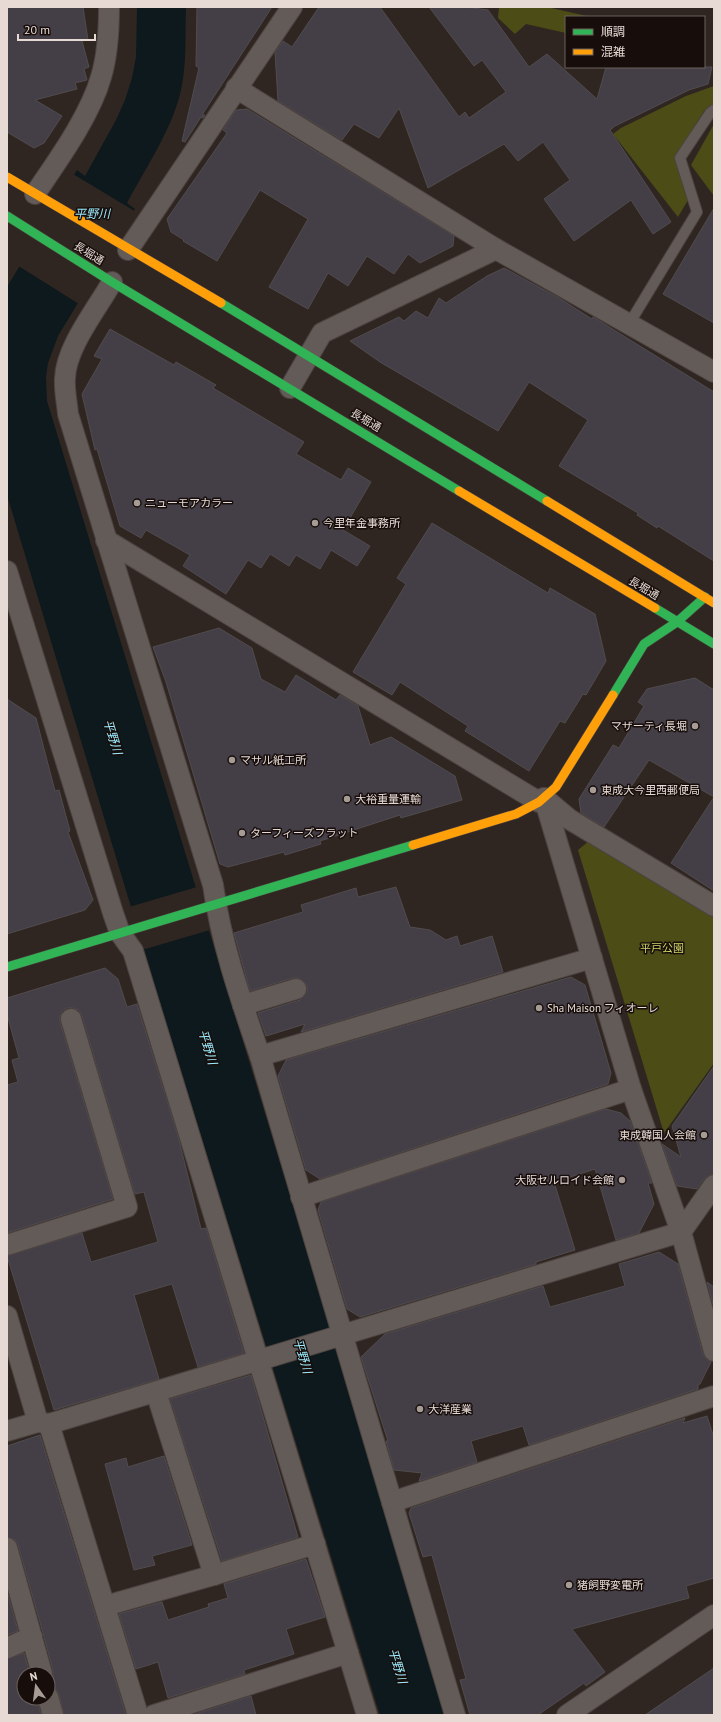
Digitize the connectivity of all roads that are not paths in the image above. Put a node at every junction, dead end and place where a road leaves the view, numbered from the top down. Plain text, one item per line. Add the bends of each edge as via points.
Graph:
1 (109, 7) edge
2 (292, 7) edge
3 (236, 88) junction
4 (714, 110) edge
5 (7, 177) edge
6 (44, 199) junction
7 (7, 216) edge
8 (123, 247) junction
9 (496, 249) junction
10 (106, 278) junction
11 (629, 324) junction
12 (309, 355) junction
13 (714, 372) edge
14 (290, 388) junction
15 (106, 540) junction
16 (7, 571) edge
17 (711, 597) edge
18 (677, 622) junction
19 (714, 644) edge
20 (542, 800) junction
21 (210, 906) junction
22 (714, 906) edge
23 (128, 931) junction
24 (592, 958) junction
25 (7, 967) edge
26 (296, 989) dead end
27 (243, 1005) junction
28 (71, 1019) dead end
29 (260, 1056) junction
30 (631, 1089) junction
31 (714, 1185) edge
32 (301, 1197) junction
33 (681, 1232) junction
34 (7, 1245) edge
35 (7, 1316) edge
36 (339, 1336) junction
37 (10, 1338) edge
38 (714, 1351) edge
39 (263, 1360) junction
40 (156, 1392) junction
41 (714, 1396) edge
42 (44, 1423) junction
43 (7, 1431) edge
44 (392, 1502) junction
45 (315, 1544) junction
46 (7, 1548) edge
47 (214, 1575) junction
48 (105, 1606) junction
49 (714, 1615) edge
50 (32, 1637) junction
51 (7, 1648) edge
52 (348, 1653) junction
53 (40, 1666) edge
54 (138, 1715) edge
55 (154, 1715) edge
56 (367, 1715) edge
57 (455, 1715) edge
58 (567, 1715) edge

1 - 6 street via 107,51 101,78
2 - 3 street
3 - 8 street
3 - 9 street
4 - 11 lane via 680,158 697,212
5 - 6 main road, 長堀通
6 - 8 main road, 長堀通
7 - 10 main road, 長堀通
8 - 12 main road, 長堀通
9 - 11 street
9 - 12 street via 322,333
10 - 14 main road, 長堀通
10 - 15 street via 72,349 64,377 68,414
11 - 13 street
12 - 14 street
12 - 17 main road, 長堀通
14 - 18 main road, 長堀通
15 - 20 street
15 - 21 street via 213,885
16 - 23 street
17 - 18 main road
18 - 19 main road, 長堀通
18 - 20 main road via 644,644 556,787
20 - 21 main road via 516,814
20 - 22 street
20 - 24 street
21 - 23 main road
21 - 27 street
23 - 25 main road
23 - 39 street
24 - 29 street
24 - 30 street
26 - 27 street
27 - 29 street
28 - 34 street via 127,1206
29 - 32 street
30 - 32 street
30 - 33 street
31 - 33 street
32 - 36 street
33 - 36 street
33 - 38 street
35 - 37 street
36 - 39 street
36 - 44 street
37 - 42 street
39 - 40 street
39 - 45 street
40 - 42 street
40 - 47 street
41 - 44 street
42 - 43 street
42 - 48 street
44 - 57 street
45 - 47 street
45 - 52 street
46 - 50 street
47 - 48 street
48 - 54 street
49 - 58 street
50 - 51 street
50 - 53 street
52 - 55 street
52 - 56 street

